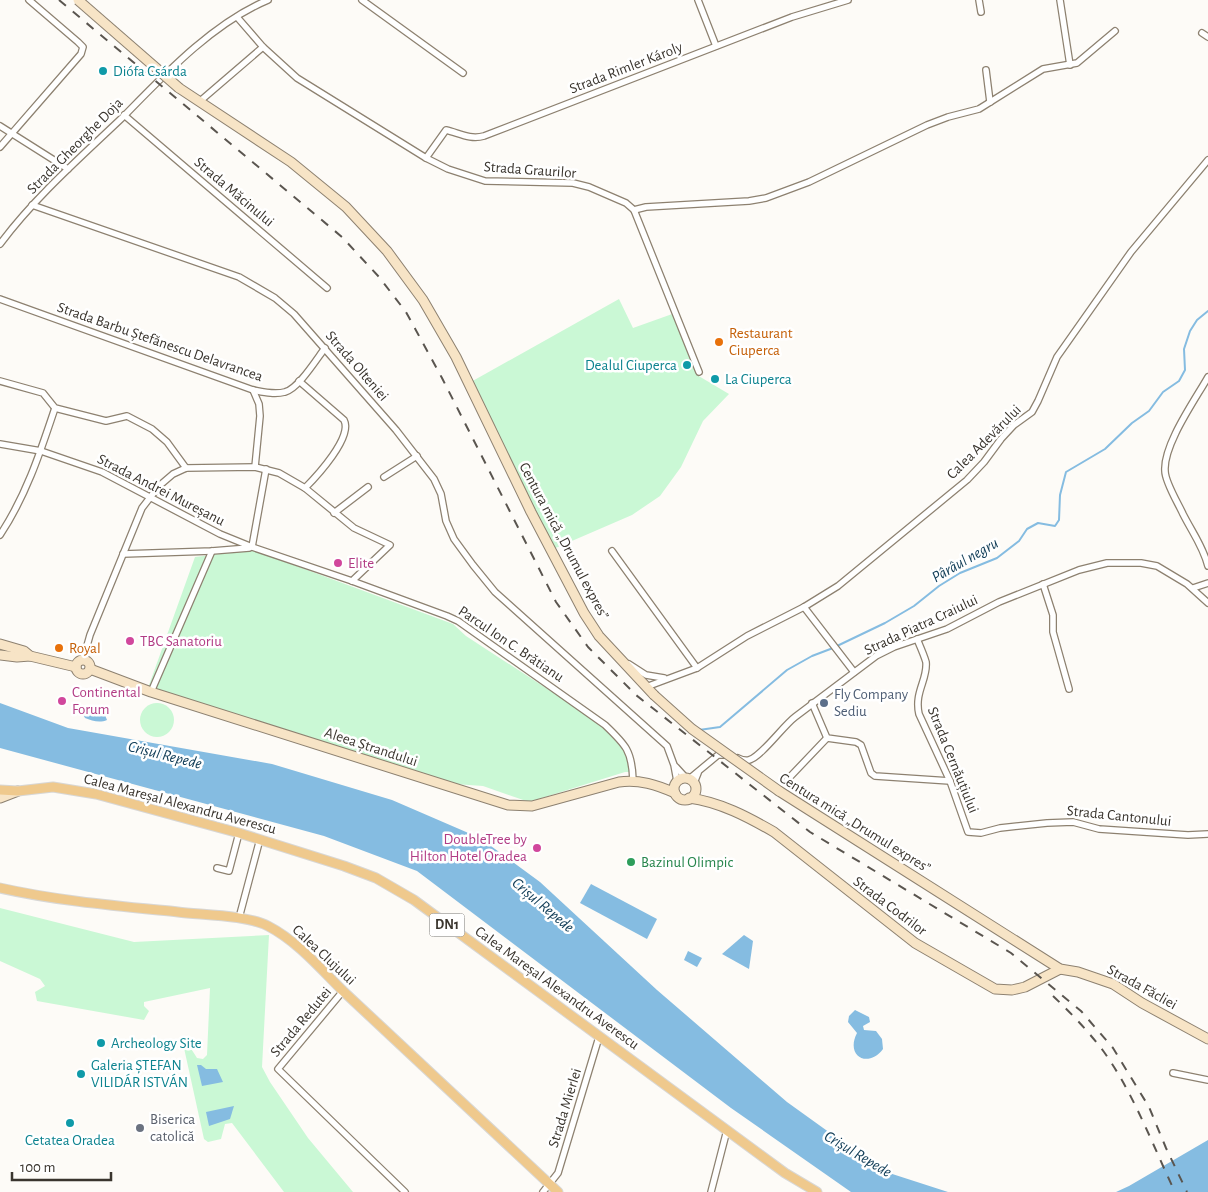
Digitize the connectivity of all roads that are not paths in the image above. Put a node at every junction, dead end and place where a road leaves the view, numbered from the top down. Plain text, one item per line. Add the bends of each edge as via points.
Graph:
1 (29, 0) edge
2 (78, 0) edge
3 (268, 0) edge
4 (362, 0) edge
5 (698, 0) edge
6 (848, 0) edge
7 (979, 0) edge
8 (1060, 0) edge
9 (981, 12) dead end
10 (237, 17) junction
11 (1115, 31) dead end
12 (1202, 33) dead end
13 (1208, 37) edge
14 (716, 46) junction
15 (263, 47) junction
16 (1070, 65) junction
17 (986, 70) dead end
18 (463, 73) dead end
19 (199, 102) junction
20 (990, 102) junction
21 (124, 115) junction
22 (0, 126) edge
23 (11, 133) junction
24 (0, 147) edge
25 (426, 158) junction
26 (1208, 160) edge
27 (68, 169) junction
28 (32, 205) junction
29 (634, 210) junction
30 (0, 244) edge
31 (327, 288) dead end
32 (0, 299) edge
33 (325, 348) junction
34 (699, 372) dead end
35 (1208, 377) edge
36 (0, 380) edge
37 (298, 381) junction
38 (253, 390) junction
39 (55, 408) junction
40 (0, 444) edge
41 (41, 450) junction
42 (417, 456) junction
43 (255, 467) junction
44 (186, 468) junction
45 (266, 469) junction
46 (384, 477) dead end
47 (368, 487) dead end
48 (305, 488) junction
49 (150, 497) junction
50 (334, 513) junction
51 (0, 535) edge
52 (252, 548) junction
53 (212, 551) junction
54 (612, 551) dead end
55 (123, 554) junction
56 (1208, 566) edge
57 (352, 581) junction
58 (1208, 583) edge
59 (1043, 584) junction
60 (1193, 588) junction
61 (1208, 603) edge
62 (804, 607) junction
63 (917, 639) junction
64 (0, 644) edge
65 (0, 648) edge
66 (0, 655) edge
67 (30, 656) junction
68 (622, 660) junction
69 (80, 664) junction
70 (697, 668) junction
71 (854, 672) junction
72 (668, 678) junction
73 (646, 687) junction
74 (1069, 689) dead end
75 (151, 692) junction
76 (812, 703) junction
77 (827, 738) junction
78 (633, 780) junction
79 (787, 780) dead end
80 (950, 781) junction
81 (686, 782) junction
82 (647, 783) junction
83 (0, 791) edge
84 (18, 791) junction
85 (675, 793) junction
86 (0, 798) edge
87 (689, 798) junction
88 (714, 803) junction
89 (968, 832) joint
90 (239, 833) junction
91 (1208, 834) edge
92 (260, 839) junction
93 (217, 868) dead end
94 (0, 888) edge
95 (239, 918) junction
96 (1060, 969) junction
97 (343, 991) junction
98 (599, 1037) junction
99 (1208, 1039) edge
100 (1173, 1073) dead end
101 (1208, 1080) edge
102 (727, 1130) junction
103 (549, 1184) junction
104 (405, 1192) edge
105 (542, 1192) edge
106 (558, 1192) edge
107 (711, 1192) edge
108 (817, 1192) edge

1 - 23 street via 83,47 82,54
2 - 19 main road, Centura mică „Drumul expres”, bridge
3 - 10 street, Strada Gheorghe Doja
4 - 18 street
5 - 14 street
6 - 14 street, Strada Rimler Károly
7 - 9 street
8 - 16 street
10 - 15 street, Strada Graurilor
10 - 21 street, Strada Gheorghe Doja via 201,42
11 - 16 street via 1085,58
12 - 13 street
14 - 25 street, Strada Rimler Károly via 477,138 446,130
15 - 19 street
15 - 25 street, Strada Graurilor via 297,78
16 - 20 street via 1043,69
17 - 20 street
19 - 68 main road, Centura mică „Drumul expres” via 291,162 320,185 346,207 401,269 456,357 584,613
20 - 29 street via 927,125 809,182 766,198
21 - 27 street, Strada Gheorghe Doja
21 - 31 street, Strada Măcinului
22 - 23 street
23 - 24 street
23 - 27 street
25 - 29 street, Strada Graurilor via 485,181 574,183 626,203
26 - 62 street, Calea Adevărului via 1131,252 1057,357 1032,412 1001,438 967,480 838,586
27 - 28 street, Strada Gheorghe Doja
28 - 30 street, Strada Gheorghe Doja
28 - 33 street, Strada Olteniei via 239,277 275,298
29 - 34 street
32 - 38 street, Strada Barbu Ștefănescu Delavrancea
33 - 37 street, Strada Barbu Ștefănescu Delavrancea
33 - 42 street, Strada Olteniei
35 - 56 street via 1176,432 1165,472 1184,516 1204,550
36 - 39 street via 43,393
37 - 38 street, Strada Barbu Ștefănescu Delavrancea via 293,389 284,392
37 - 48 street via 346,424 346,431 326,466
38 - 43 street via 260,416
39 - 41 street
39 - 44 street via 106,421 127,416 152,428
40 - 41 street, Strada Andrei Mureșanu
41 - 49 street, Strada Andrei Mureșanu via 102,472
41 - 51 street via 15,512
42 - 46 street
42 - 81 street, Strada Olteniei via 434,479 452,533 495,592 667,746 674,765
43 - 44 street
43 - 45 street
44 - 49 street via 173,474
45 - 48 street
45 - 52 street
47 - 50 street
48 - 50 street
49 - 52 street, Strada Andrei Mureșanu
49 - 55 street via 142,508
50 - 57 street via 354,528 390,545
52 - 53 street, Parcul Ion C. Brătianu
52 - 57 street, Parcul Ion C. Brătianu
53 - 55 street, Parcul Ion C. Brătianu
53 - 75 street
54 - 70 street
55 - 69 street
57 - 78 street, Parcul Ion C. Brătianu via 458,621 596,717 620,739 629,754
58 - 60 street
59 - 60 street, Strada Piatra Craiului via 1107,563 1140,563 1157,566
59 - 63 street, Strada Piatra Craiului via 998,602 948,629
59 - 74 street
60 - 61 street, Strada Piatra Craiului
62 - 70 street, Calea Adevărului via 747,636
62 - 71 street
63 - 71 street, Strada Piatra Craiului via 876,656
63 - 80 street, Strada Cernăuțiului via 926,663 917,697 919,714
64 - 67 main road
65 - 67 main road
66 - 67 main road
67 - 69 main road
68 - 72 street via 646,675
68 - 73 main road, Centura mică „Drumul expres”
69 - 75 main road, Aleea Ștrandului via 89,664 90,669
70 - 72 street, Calea Adevărului
71 - 76 street, Strada Piatra Craiului
72 - 73 street, Calea Adevărului
73 - 96 main road, Centura mică „Drumul expres”, bridge via 692,728 778,791
75 - 78 main road, Aleea Ștrandului via 508,806 532,806
76 - 77 street
76 - 81 street, Strada Piatra Craiului via 751,760 718,755
77 - 79 street
77 - 80 street via 861,745 872,775
78 - 82 main road, Aleea Ștrandului
80 - 89 street, Strada Cernăuțiului
81 - 82 main road, Aleea Ștrandului
81 - 85 main road
81 - 87 main road via 694,794
81 - 88 main road, Strada Codrilor
82 - 85 main road, Aleea Ștrandului
83 - 84 main road, Calea Mareșal Alexandru Averescu / DN1
84 - 86 main road
84 - 90 main road, Calea Mareșal Alexandru Averescu / DN1 via 47,788 77,790
85 - 87 main road, Aleea Ștrandului via 683,799
87 - 88 main road, Strada Codrilor
88 - 96 main road, Strada Codrilor via 774,832 915,943 995,989 1025,987
89 - 91 street, Strada Cantonului via 1072,822 1099,828
90 - 92 main road, Calea Mareșal Alexandru Averescu / DN1
90 - 93 street via 229,871
92 - 95 street
92 - 98 main road, Calea Mareșal Alexandru Averescu / DN1 via 363,873 406,894
94 - 95 main road, Calea Clujului via 117,906
95 - 97 main road, Calea Clujului via 266,925 280,934
96 - 99 main road, Strada Făcliei via 1113,984
97 - 103 main road, Calea Clujului
97 - 104 street, Strada Redutei via 278,1069
98 - 102 main road, Calea Mareșal Alexandru Averescu / DN1
98 - 103 street, Strada Mierlei via 558,1173
100 - 101 street
102 - 107 street
102 - 108 main road, Calea Mareșal Alexandru Averescu / DN1 via 785,1173
103 - 105 street, Strada Mierlei
103 - 106 main road, Calea Clujului

